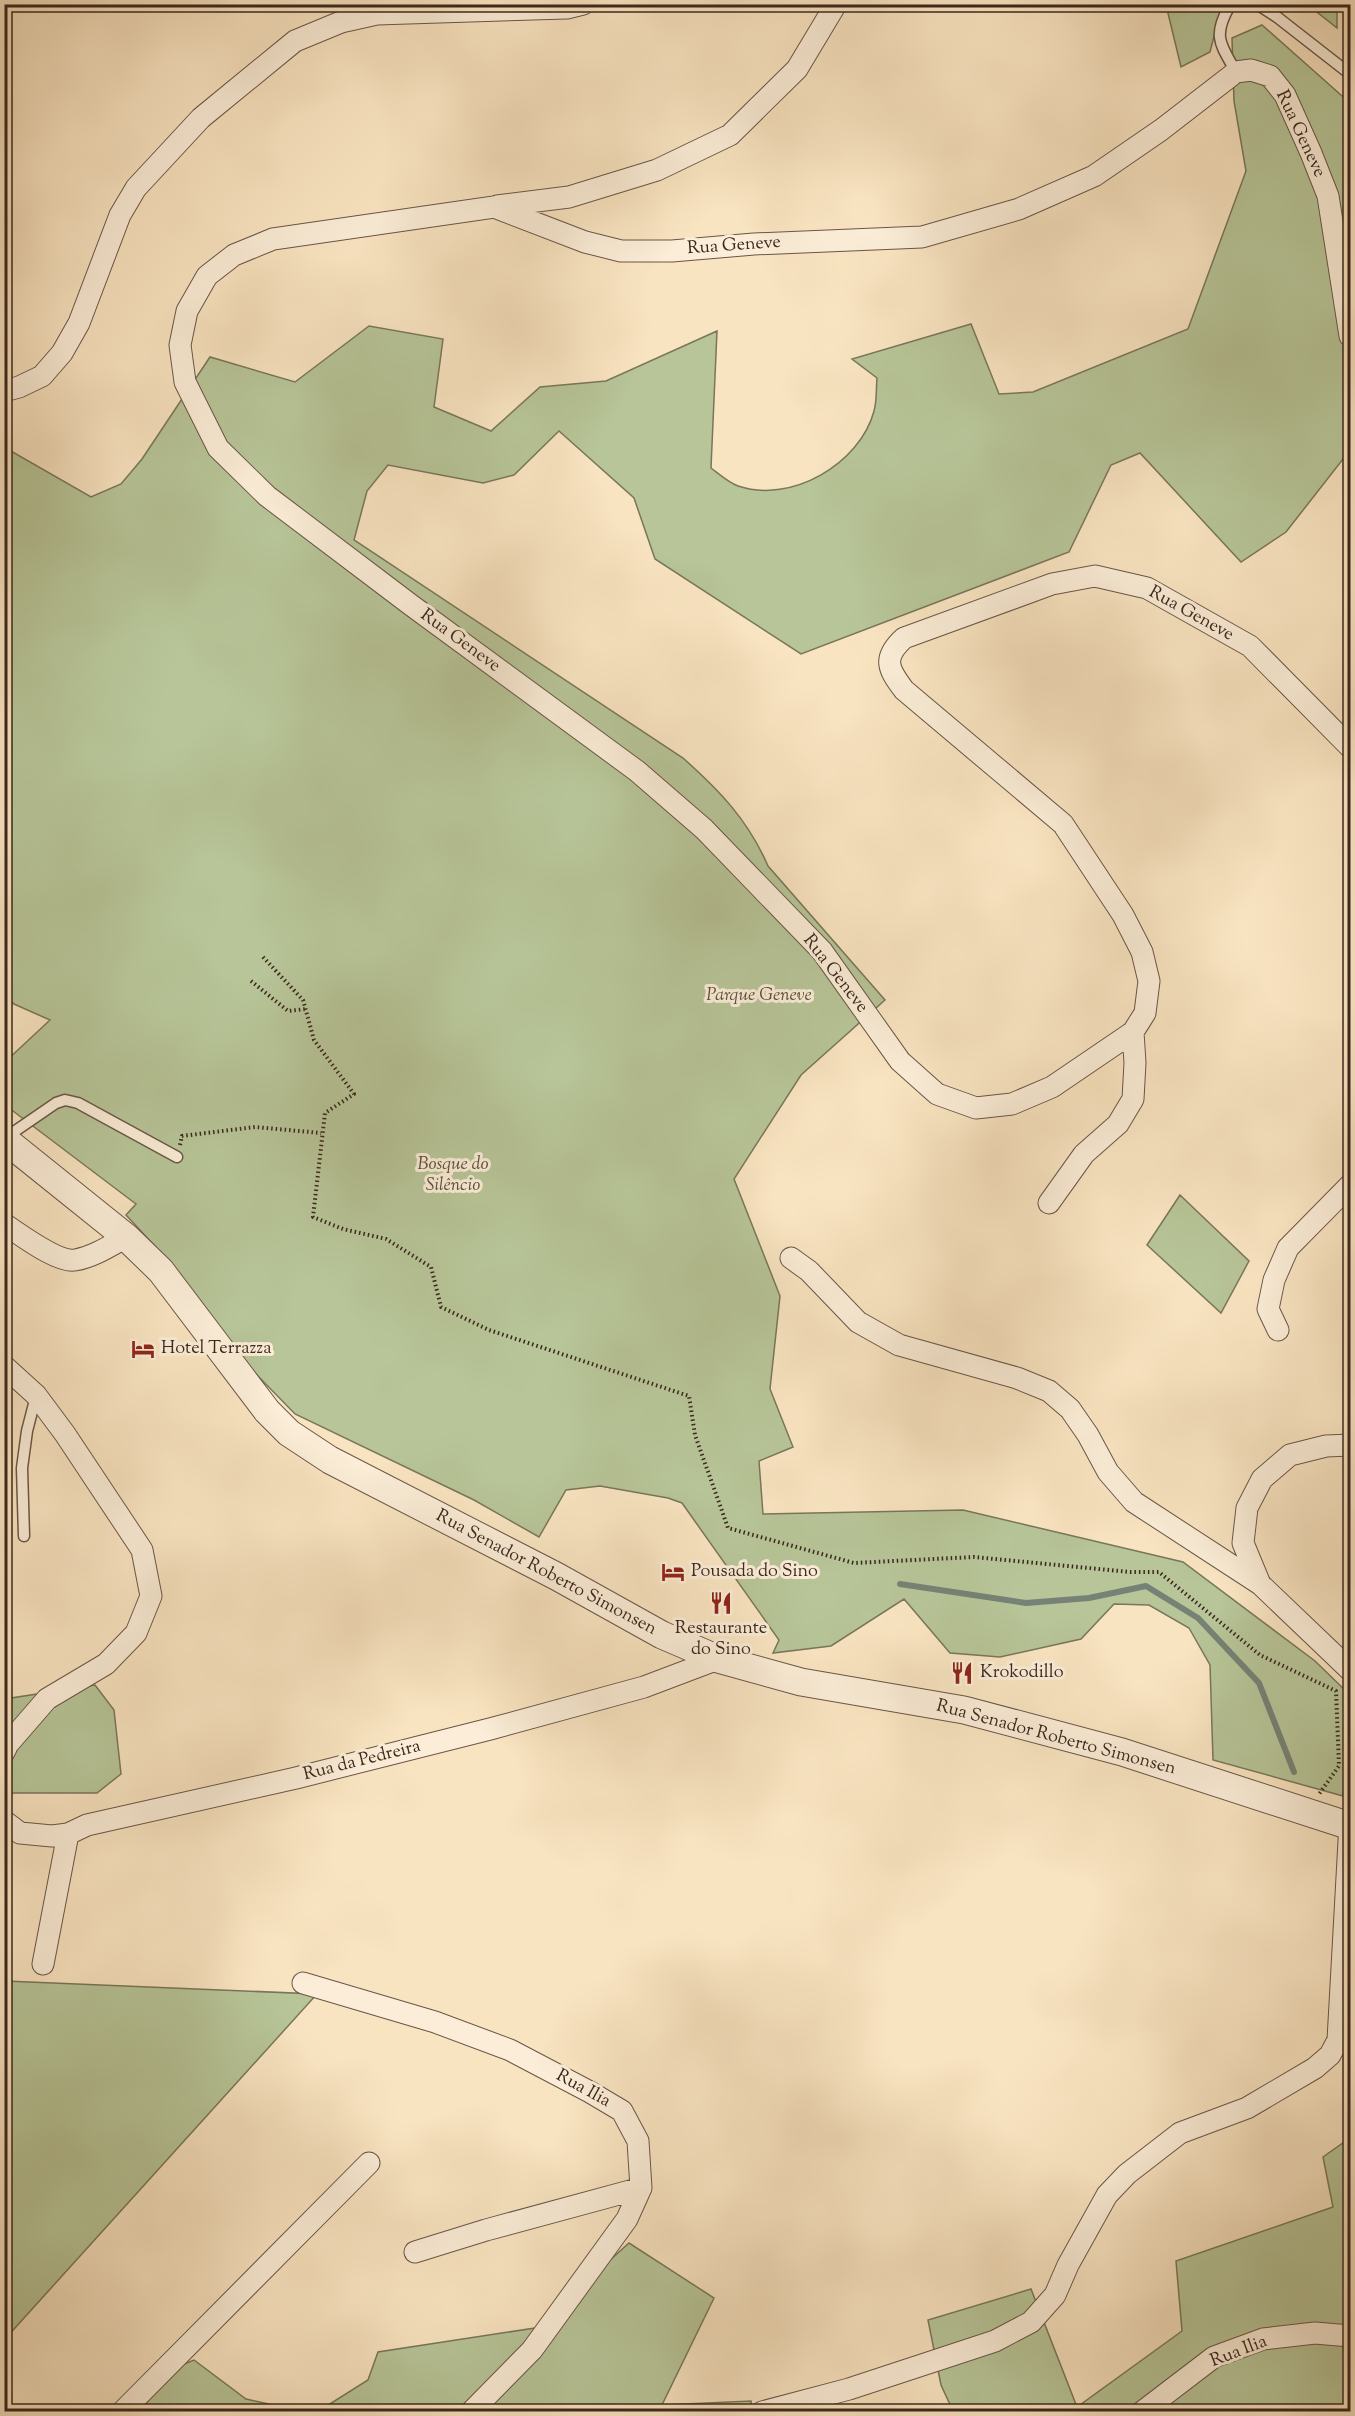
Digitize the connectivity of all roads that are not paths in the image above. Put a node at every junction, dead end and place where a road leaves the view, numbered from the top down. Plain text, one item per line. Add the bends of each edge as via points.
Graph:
1 (583, 4) edge
2 (836, 4) edge
3 (1236, 4) edge
4 (1257, 4) edge
5 (1236, 72) junction
6 (1350, 74) edge
7 (494, 207) junction
8 (1350, 336) edge
9 (4, 391) edge
10 (1350, 747) edge
11 (1133, 1032) junction
12 (4, 1138) edge
13 (177, 1157) road end
14 (1350, 1185) edge
15 (1049, 1203) dead end
16 (4, 1224) edge
17 (126, 1238) junction
18 (791, 1258) dead end
19 (1278, 1330) dead end
20 (4, 1366) edge
21 (36, 1395) junction
22 (1350, 1445) edge
23 (24, 1536) dead end
24 (1260, 1584) junction
25 (718, 1659) junction
26 (1350, 1670) edge
27 (4, 1752) edge
28 (4, 1821) edge
29 (1350, 1825) edge
30 (68, 1834) junction
31 (43, 1964) dead end
32 (303, 1983) dead end
33 (1344, 2043) edge
34 (369, 2163) dead end
35 (641, 2188) junction
36 (414, 2252) dead end
37 (1350, 2336) edge
38 (122, 2412) edge
39 (471, 2412) edge
40 (762, 2412) edge
41 (1142, 2412) edge

1 - 9 street via 567,8 377,14 341,22 295,41 201,118 136,188 120,215 79,323 62,353 42,376
2 - 7 street via 797,69 730,135 657,170 569,198
3 - 5 lane via 1228,7 1221,20 1219,42
4 - 6 lane
5 - 7 street, Rua Geneve via 1094,176 1019,209 921,237 672,251 621,250 585,242
5 - 8 street, Rua Geneve via 1251,70 1270,76 1284,94 1311,153 1328,196
7 - 11 street, Rua Geneve via 273,239 234,255 207,276 187,311 180,345 185,382 218,448 267,496 637,771 704,829 822,951 900,1061 937,1094 975,1108 1012,1104 1052,1087
10 - 11 street, Rua Geneve via 1250,646 1148,588 1095,576 1052,584 904,638 894,647 889,662 892,674 904,690 1063,824 1118,906 1142,952 1149,981 1145,1013
11 - 15 street via 1133,1099 1118,1124 1084,1154
12 - 13 lane via 65,1100 78,1103
12 - 17 street, Rua Senador Roberto Simonsen
14 - 19 street via 1288,1248 1274,1280 1268,1309
16 - 17 street via 49,1253 72,1261
17 - 25 street, Rua Senador Roberto Simonsen via 161,1271 267,1411 289,1433 330,1460 662,1635
18 - 24 street via 809,1271 858,1322 899,1345 1017,1378 1048,1391 1070,1409 1108,1472 1134,1502
20 - 21 street
21 - 23 lane via 22,1468
21 - 27 street via 142,1550 151,1596 136,1633 106,1664 47,1699
22 - 24 street via 1290,1455 1262,1479 1247,1508 1243,1543
24 - 26 street
25 - 29 street, Rua Senador Roberto Simonsen via 801,1682 964,1710 1122,1752
25 - 30 street, Rua da Pedreira via 644,1687 296,1778 87,1825
28 - 30 street, Rua da Pedreira via 20,1833
29 - 33 street
30 - 31 street
32 - 35 street, Rua Ilia via 435,2022 510,2050 606,2101 622,2111 638,2141
33 - 40 street via 1315,2068 1246,2108 1180,2133 1127,2174 1107,2195 1054,2295 1031,2322 995,2341 849,2389
34 - 38 street
35 - 36 street
35 - 39 street, Rua Ilia via 627,2219 532,2350
37 - 41 street, Rua Ilia via 1304,2334 1263,2339 1214,2357

